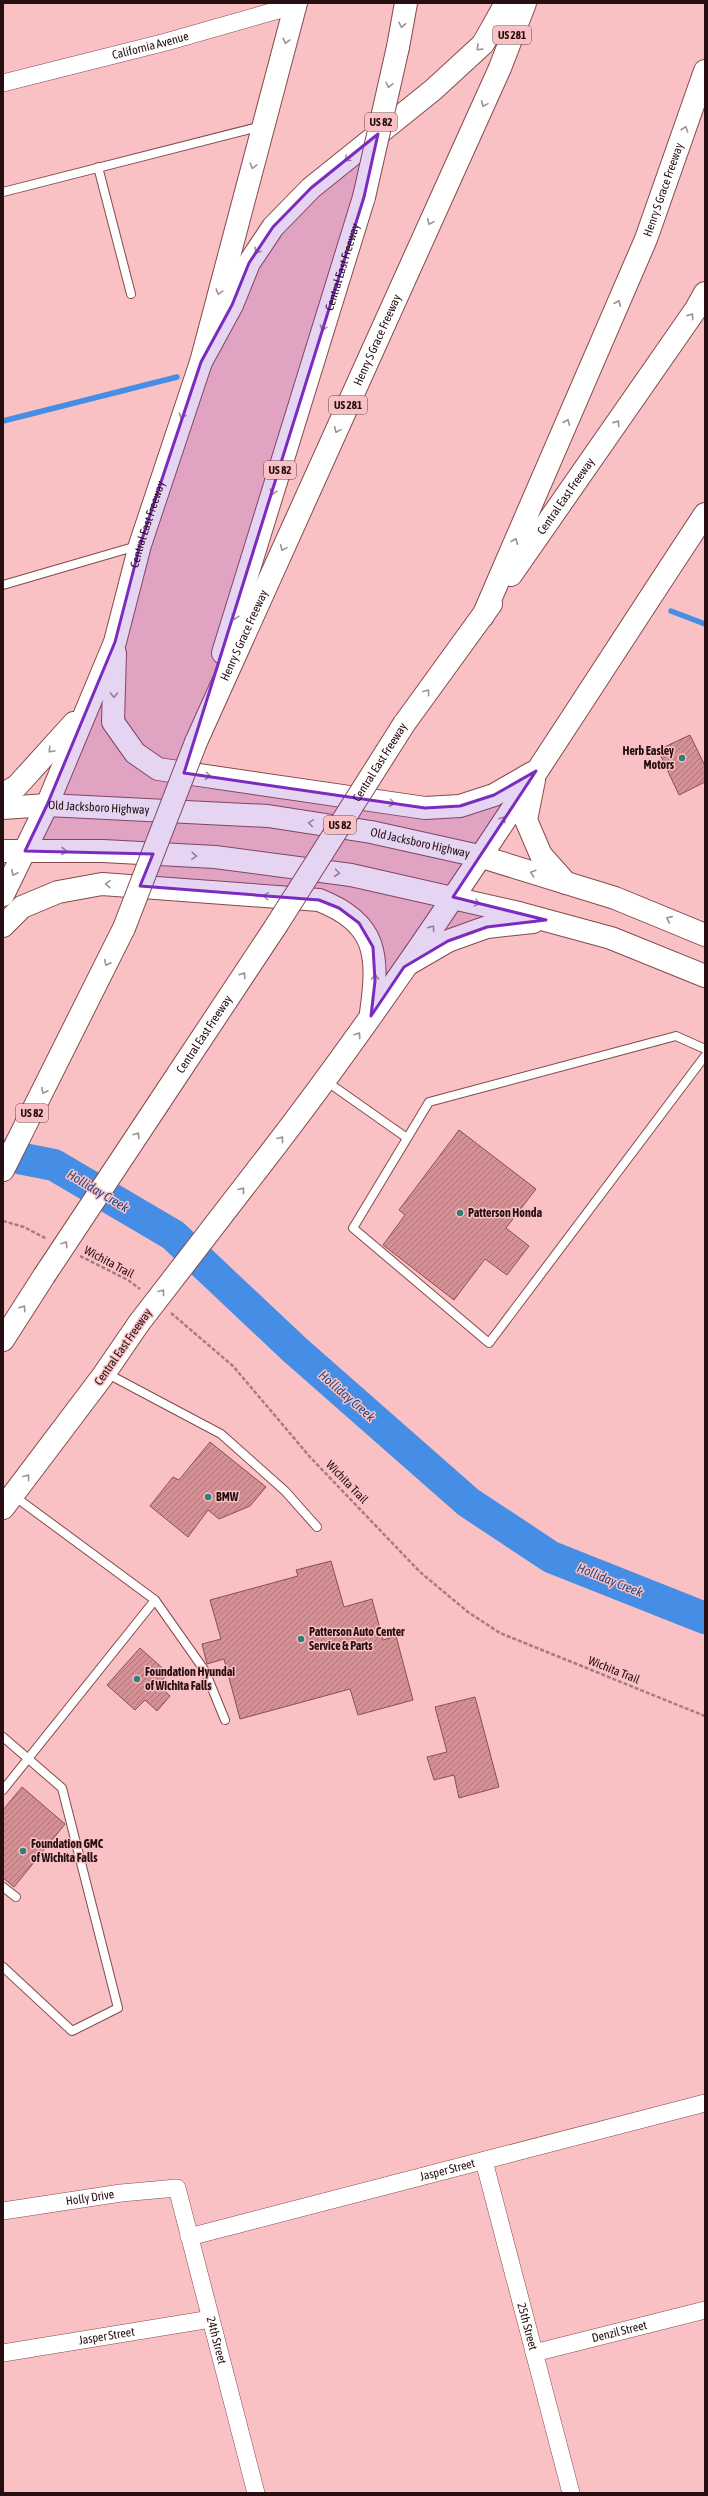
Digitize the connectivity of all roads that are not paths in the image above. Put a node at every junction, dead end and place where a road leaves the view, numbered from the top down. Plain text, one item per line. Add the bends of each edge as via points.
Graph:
1 (406, 3) edge
2 (506, 3) edge
3 (525, 3) edge
4 (296, 4) edge
5 (705, 71) edge
6 (3, 83) edge
7 (264, 125) junction
8 (98, 167) junction
9 (3, 192) edge
10 (705, 293) edge
11 (130, 294) dead end
12 (201, 362) junction
13 (705, 514) edge
14 (140, 545) junction
15 (3, 585) edge
16 (483, 616) junction
17 (115, 642) junction
18 (85, 710) junction
19 (196, 742) junction
20 (536, 770) junction
21 (3, 794) edge
22 (47, 805) junction
23 (3, 808) edge
24 (3, 851) edge
25 (25, 851) junction
26 (479, 856) junction
27 (566, 883) junction
28 (3, 895) edge
29 (453, 897) junction
30 (546, 920) junction
31 (3, 926) edge
32 (705, 935) edge
33 (404, 967) junction
34 (705, 976) edge
35 (371, 1016) junction
36 (705, 1049) edge
37 (705, 1056) edge
38 (326, 1081) junction
39 (407, 1138) junction
40 (3, 1170) edge
41 (3, 1340) edge
42 (105, 1372) junction
43 (8, 1502) edge
44 (318, 1527) dead end
45 (155, 1600) junction
46 (225, 1720) dead end
47 (3, 1737) edge
48 (27, 1758) junction
49 (3, 1790) edge
50 (3, 1887) edge
51 (16, 1897) dead end
52 (3, 1967) edge
53 (705, 2103) edge
54 (484, 2161) junction
55 (176, 2188) joint
56 (3, 2211) edge
57 (189, 2237) junction
58 (705, 2310) edge
59 (211, 2320) junction
60 (3, 2353) edge
61 (534, 2353) junction
62 (256, 2493) edge
63 (571, 2493) edge

1 -> 19 main road, Central East Freeway / US 82, bridge via 364,197
2 -> 12 main road via 483,44 433,90 311,188 273,227 249,263 232,305
3 -> 19 main road, Henry S Grace Freeway / US 281 via 496,75
4 - 6 street, California Avenue via 166,42
4 -> 7 main road, Central East Freeway
16 -> 5 main road, Henry S Grace Freeway via 646,239
7 - 8 lane
7 -> 12 main road, Central East Freeway
8 - 9 lane
8 - 11 lane
16 -> 10 main road, Central East Freeway / US 82
12 -> 14 main road, Central East Freeway
13 - 20 main road, Central East Freeway
14 - 15 lane
14 - 17 main road, Central East Freeway
41 -> 16 main road, Central East Freeway / US 82, bridge via 276,926 404,724
17 - 18 main road, Central East Freeway
17 -> 20 main road via 113,722 135,753 158,769 425,808 460,806 488,797
18 -> 21 main road via 16,786
18 - 22 main road, Central East Freeway
19 -> 40 main road, Central East Freeway / US 82, bridge via 124,928
26 -> 20 main road, Central East Freeway
20 - 27 main road via 526,820 541,855
22 - 23 main road, Old Jacksboro Highway
22 - 25 main road, Central East Freeway
26 -> 22 main road, Old Jacksboro Highway via 371,832 268,816
24 - 25 main road
25 -> 28 main road, Central East Freeway
25 -> 29 main road via 104,851 215,857 351,875
27 -> 26 main road, Old Jacksboro Highway
26 - 29 main road, Central East Freeway
32 -> 27 main road, Old Jacksboro Highway via 659,914
29 -> 30 main road
33 -> 29 main road, Central East Freeway
30 - 33 main road via 480,930 448,941
30 - 34 main road via 611,938
35 -> 31 main road via 375,981 373,946 359,923 339,908 319,900 102,884 58,892 22,907
33 - 35 main road, Central East Freeway
38 -> 35 main road, Central East Freeway
36 - 39 lane via 676,1036 429,1102
37 - 39 lane via 489,1343 353,1228
38 - 39 lane
42 -> 38 main road, Central East Freeway, bridge via 139,1323
43 -> 42 main road, Central East Freeway
42 - 44 lane via 221,1434 285,1491
43 - 45 lane
45 - 46 lane via 205,1671
45 - 48 lane
47 - 48 lane
48 - 49 lane
48 - 52 lane via 62,1788 118,2008 72,2031
50 - 51 lane
53 - 54 street, Jasper Street
54 - 57 street, Jasper Street
54 - 61 street, 25th Street
55 - 56 street, Holly Drive via 121,2193
55 - 57 street, 24th Street
57 - 59 street, 24th Street
58 - 61 street, Denzil Street
59 - 60 street, Jasper Street
59 - 62 street, 24th Street
61 - 63 street, 25th Street

